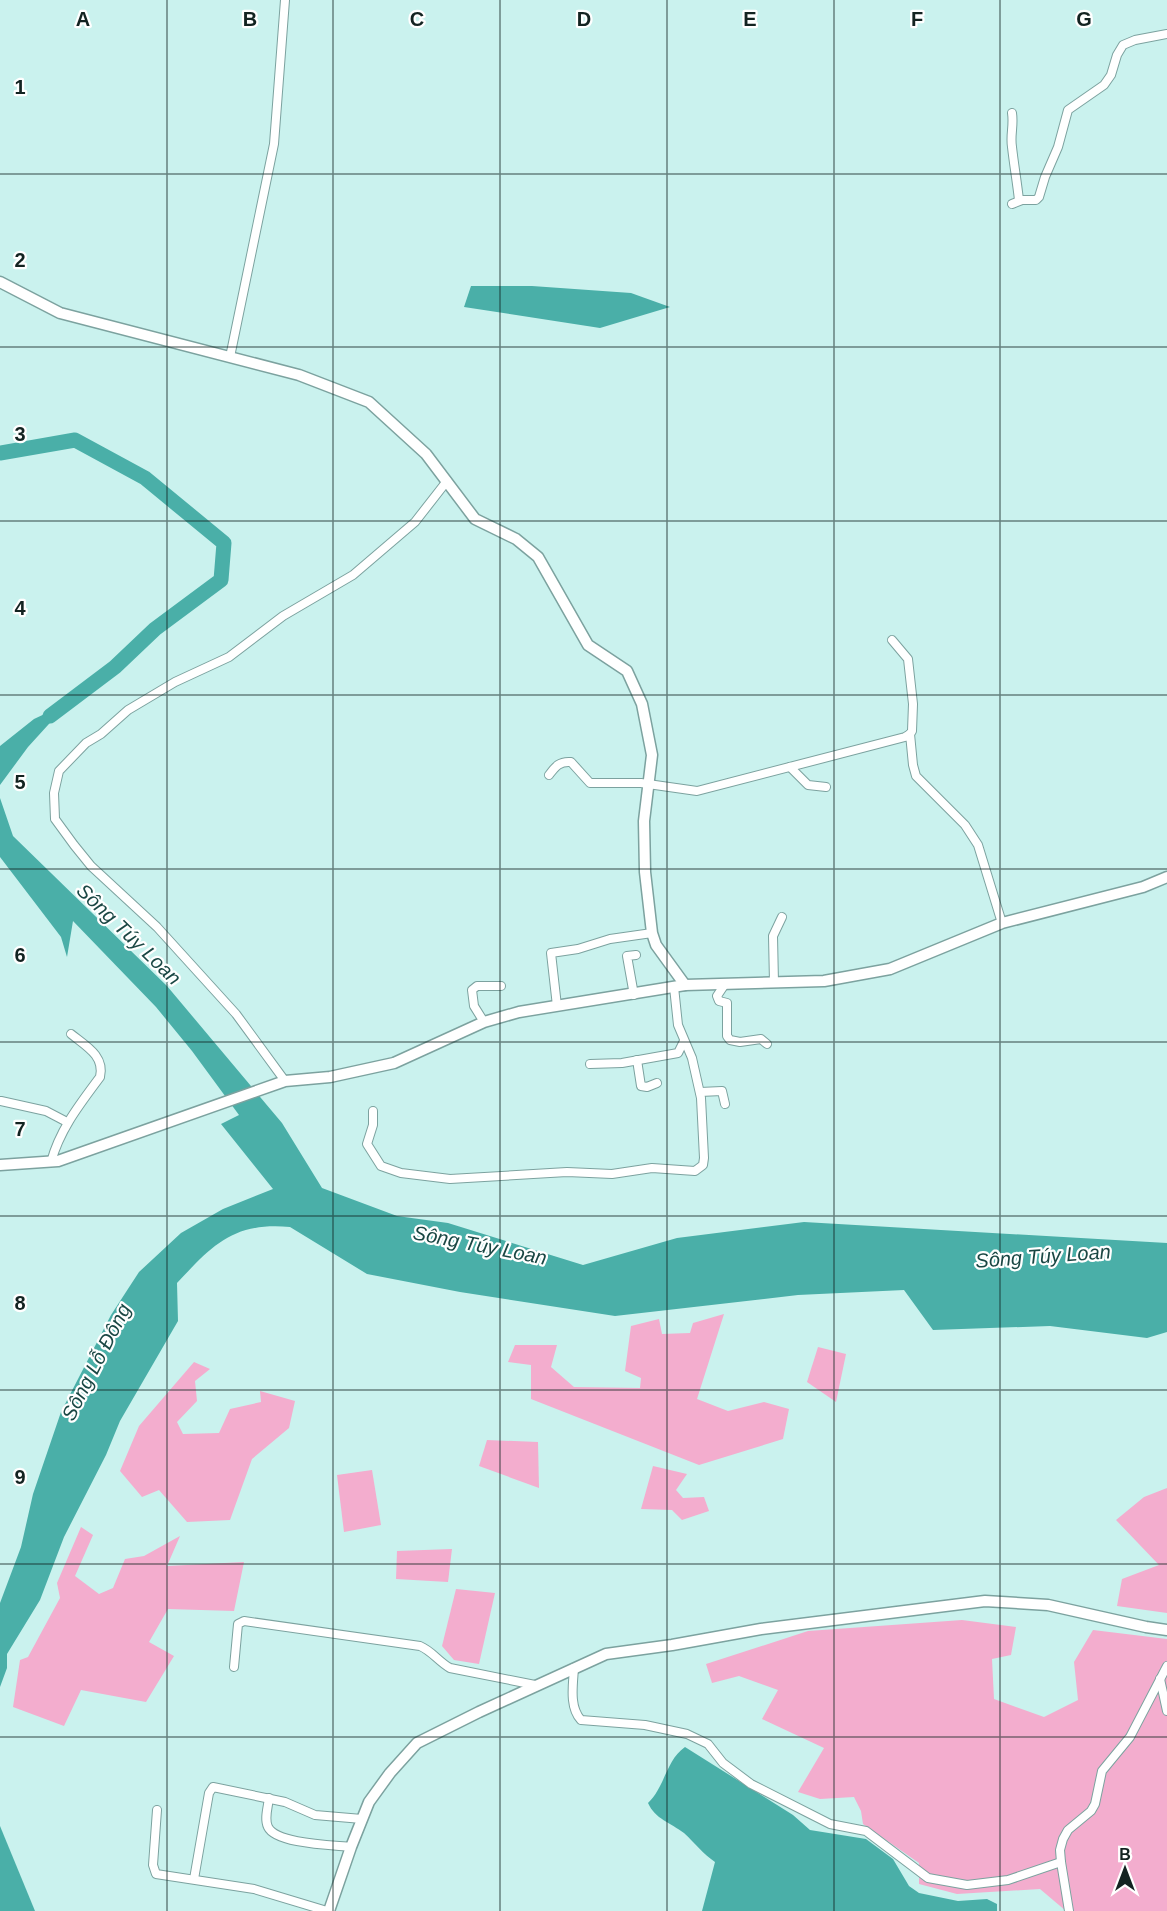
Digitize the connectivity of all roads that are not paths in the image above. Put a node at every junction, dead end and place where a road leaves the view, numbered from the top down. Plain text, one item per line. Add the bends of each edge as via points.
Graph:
1 (285, 0) edge
2 (1167, 34) edge
3 (1012, 113) dead end
4 (0, 282) edge
5 (230, 357) junction
6 (447, 481) junction
7 (892, 640) dead end
8 (910, 734) junction
9 (790, 767) junction
10 (549, 775) dead end
11 (649, 786) junction
12 (826, 787) dead end
13 (1167, 877) edge
14 (782, 917) dead end
15 (1002, 923) junction
16 (652, 933) junction
17 (636, 955) dead end
18 (774, 983) junction
19 (725, 984) junction
20 (501, 986) dead end
21 (679, 986) junction
22 (634, 994) junction
23 (557, 1006) junction
24 (483, 1022) junction
25 (71, 1035) dead end
26 (684, 1041) junction
27 (766, 1044) dead end
28 (637, 1060) junction
29 (590, 1064) dead end
30 (285, 1081) junction
31 (657, 1083) dead end
32 (700, 1092) junction
33 (1, 1101) edge
34 (725, 1104) dead end
35 (373, 1111) dead end
36 (67, 1122) junction
37 (51, 1162) junction
38 (0, 1165) edge
39 (1167, 1630) edge
40 (234, 1666) dead end
41 (1167, 1666) edge
42 (574, 1668) junction
43 (1160, 1679) junction
44 (535, 1685) junction
45 (1167, 1711) edge
46 (269, 1798) junction
47 (158, 1809) dead end
48 (362, 1819) junction
49 (351, 1847) junction
50 (1060, 1862) junction
51 (194, 1879) junction
52 (328, 1911) edge
53 (1069, 1911) edge

1 - 5 street via 274,144
2 - 3 street via 1123,45 1104,85 1068,110 1036,200 1016,202
4 - 5 street via 60,313
5 - 6 street via 299,375 369,402 426,454
6 - 11 street via 475,519 516,539 538,557 588,645 627,670 642,704 652,755
6 - 30 street via 416,522 353,575 283,616 229,657 128,710 59,771 54,793 55,819 91,866 157,927 228,1005
7 - 8 street via 908,659 913,704
8 - 9 street
8 - 15 street via 916,776 965,825 978,845
9 - 11 street via 697,791
9 - 12 street via 808,786
10 - 11 street via 557,765 571,762 588,782
11 - 16 street via 644,821 645,872
13 - 15 street via 1143,887
14 - 18 street via 773,936
15 - 18 street via 890,969 824,981
16 - 21 street
16 - 23 street via 551,953
17 - 22 street via 627,956
18 - 19 street
19 - 21 street
19 - 27 street via 717,996 727,1003 727,1036 740,1042 761,1039
20 - 24 street via 469,988
21 - 22 street
21 - 26 street via 676,1017
22 - 23 street
23 - 24 street
24 - 30 street via 394,1063 330,1077
25 - 36 street via 96,1055 101,1071
26 - 28 street via 678,1053
26 - 32 street
28 - 29 street
28 - 31 street via 641,1086
30 - 37 street
32 - 34 street via 722,1091
32 - 35 street via 704,1158 703,1165 695,1171 652,1168 612,1174 567,1172 450,1179 401,1173 381,1166 367,1144
33 - 36 street via 46,1111
36 - 37 street
37 - 38 street
39 - 42 street via 1048,1605 985,1601 761,1629 606,1654
40 - 44 street via 238,1624 244,1621 420,1647 450,1668
41 - 43 street
42 - 44 street
42 - 50 street via 573,1700 581,1720 645,1725 687,1734 708,1744 723,1763 751,1784 830,1824 866,1831 928,1878 968,1885 1008,1880
43 - 45 street
43 - 50 street via 1130,1737 1102,1771 1091,1811 1063,1839
44 - 48 street via 417,1743 369,1802
46 - 48 street via 315,1815
46 - 49 street via 266,1820 274,1834
46 - 51 street via 213,1787 210,1790
47 - 51 street via 154,1872
48 - 49 street
49 - 52 street
50 - 53 street
51 - 52 street via 254,1888

